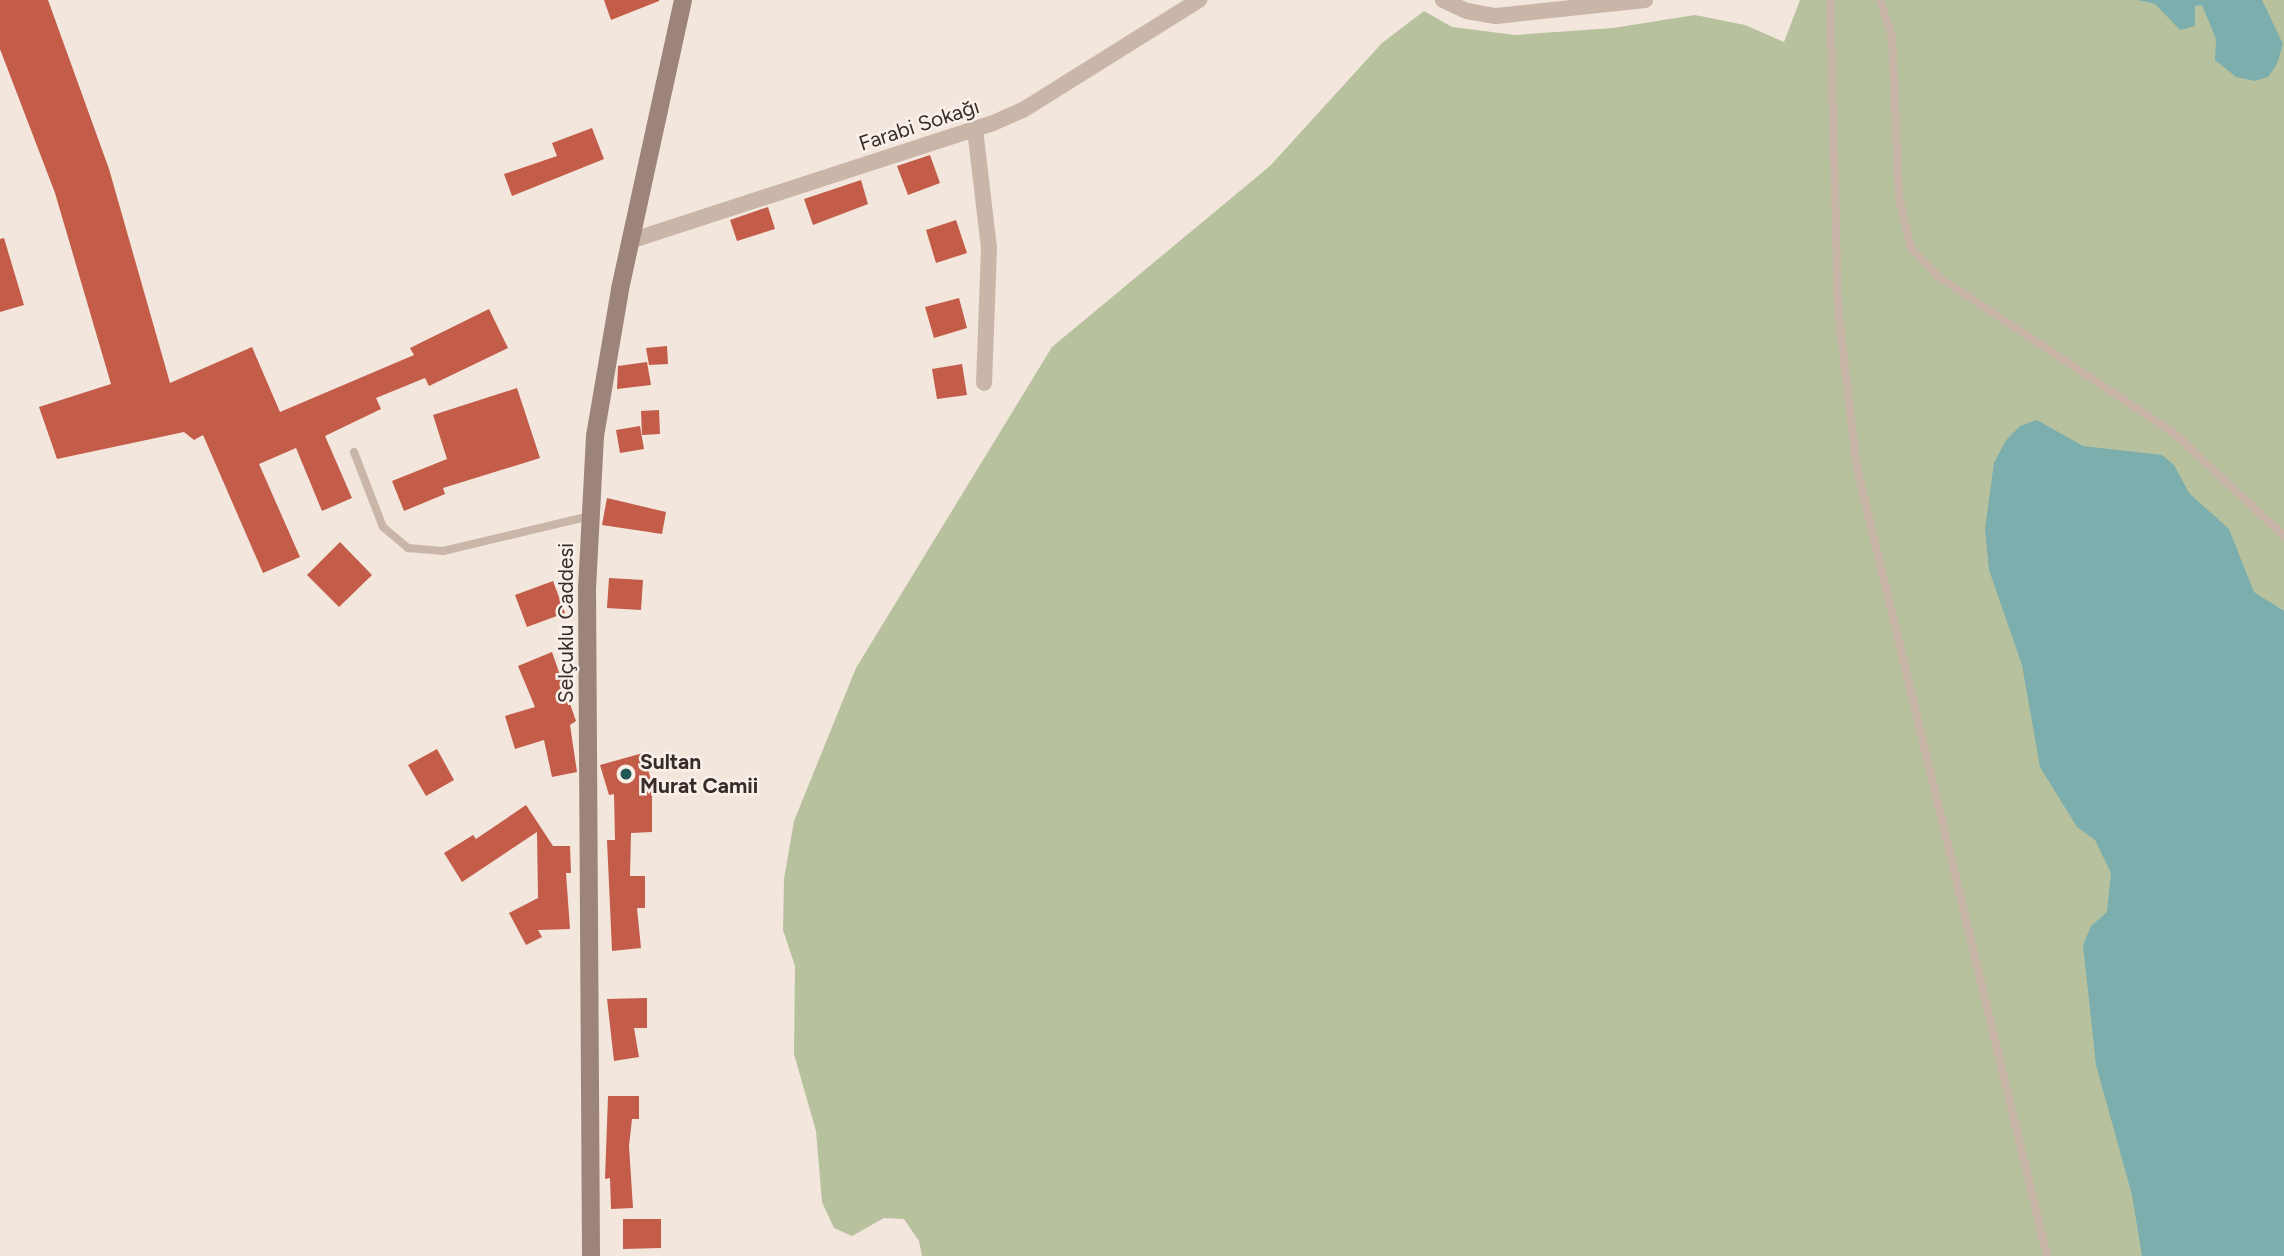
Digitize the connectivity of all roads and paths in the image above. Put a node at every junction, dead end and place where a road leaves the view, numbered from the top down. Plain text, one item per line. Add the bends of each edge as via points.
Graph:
1 (683, 0) edge
2 (1199, 0) edge
3 (1443, 0) edge
4 (1645, 0) edge
5 (1830, 0) edge
6 (1880, 0) edge
7 (975, 129) junction
8 (630, 241) junction
9 (984, 383) dead end
10 (354, 452) dead end
11 (590, 516) junction
12 (2284, 536) edge
13 (591, 1256) edge
14 (2048, 1256) edge

1 - 8 street, Selçuklu Caddesi
2 - 7 street, Farabi Sokağı via 1023,110
3 - 4 street via 1467,11 1496,16
5 - 14 lane via 1838,309 1857,468
6 - 12 lane via 1892,36 1899,198 1911,248 1939,277 2175,434
7 - 8 street, Farabi Sokağı
7 - 9 street via 989,248
8 - 11 street, Selçuklu Caddesi via 607,356
10 - 11 lane via 383,527 408,548 443,551
11 - 13 street, Selçuklu Caddesi

